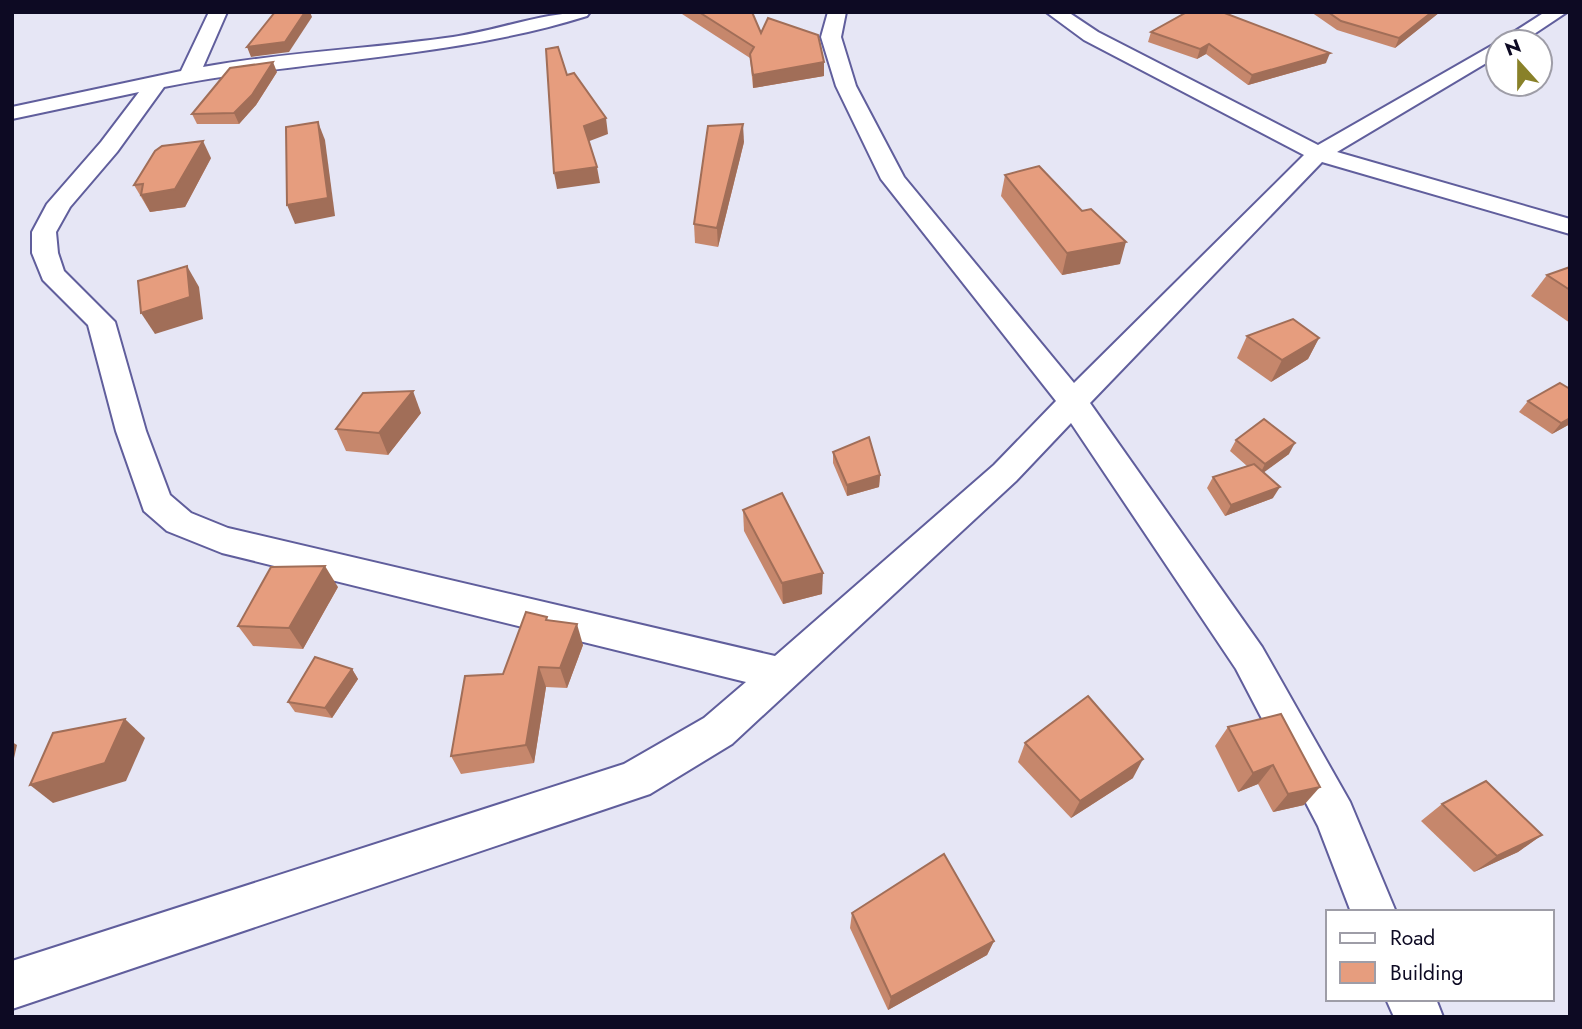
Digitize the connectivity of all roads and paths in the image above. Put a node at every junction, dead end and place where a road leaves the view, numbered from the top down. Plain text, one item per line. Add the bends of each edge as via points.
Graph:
1 (218, 12) edge
2 (581, 12) edge
3 (836, 12) edge
4 (1055, 12) edge
5 (1558, 12) edge
6 (1531, 28) edge
7 (1484, 56) edge
8 (188, 78) junction
9 (156, 84) junction
10 (12, 113) edge
11 (1318, 154) junction
12 (1570, 228) edge
13 (1073, 402) junction
14 (781, 674) junction
15 (1373, 910) edge
16 (12, 985) edge
17 (1411, 1001) edge
18 (1419, 1017) edge

1 - 8 street
2 - 8 street via 521,31 460,42 242,67
3 - 13 street via 831,37 846,86 893,179
4 - 11 street via 1091,36
5 - 6 street
7 - 11 street
8 - 9 street
9 - 10 street
9 - 14 street via 59,204 44,232 52,274 101,322 156,502 179,522 222,540
11 - 12 street
11 - 13 street
13 - 14 street via 1005,473
13 - 15 street via 1250,657 1335,816
14 - 16 street via 718,731 635,780
17 - 18 street

